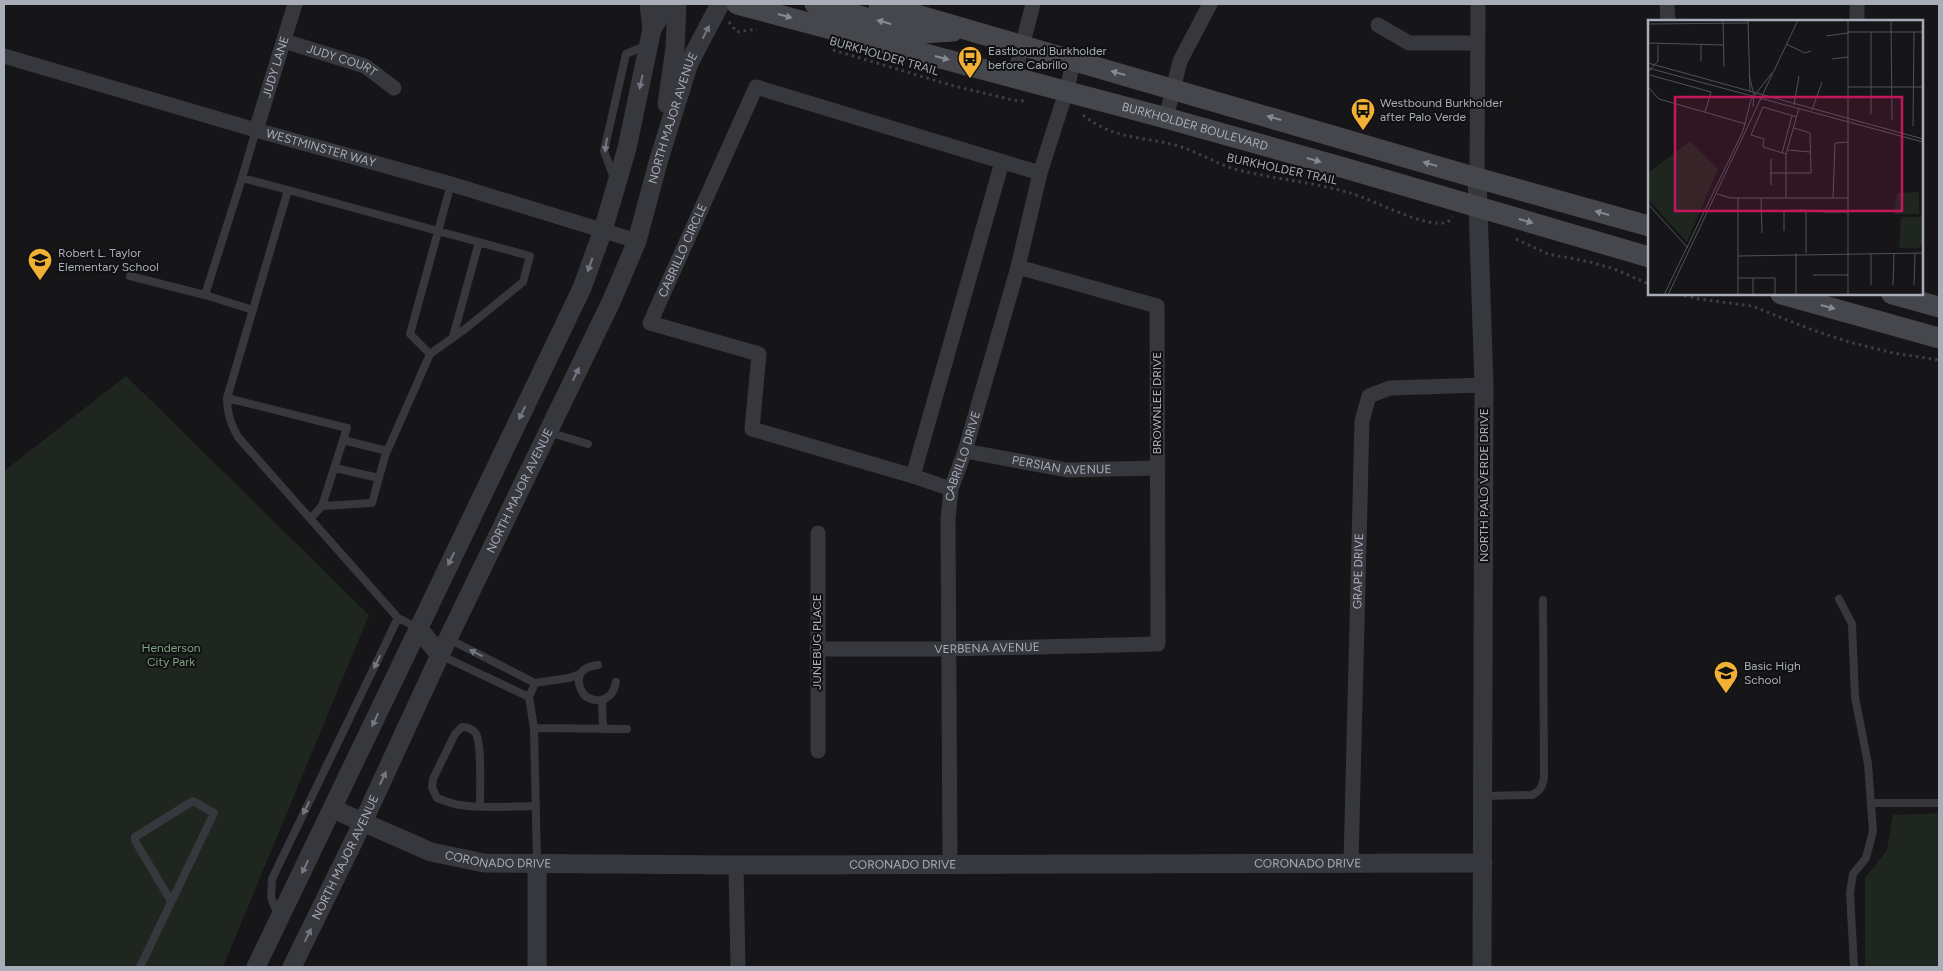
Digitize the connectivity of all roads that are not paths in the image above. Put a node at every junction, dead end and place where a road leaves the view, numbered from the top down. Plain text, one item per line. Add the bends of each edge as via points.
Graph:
1 (295, 4) edge
2 (649, 4) edge
3 (668, 4) edge
4 (677, 4) edge
5 (720, 4) edge
6 (816, 4) edge
7 (879, 4) edge
8 (1033, 4) edge
9 (1210, 4) edge
10 (1478, 4) edge
11 (1668, 4) edge
12 (1857, 4) edge
13 (733, 12) edge
14 (1668, 20) edge
15 (1857, 20) edge
16 (1378, 25) dead end
17 (966, 30) junction
18 (651, 36) junction
19 (284, 41) junction
20 (1477, 43) junction
21 (1023, 46) junction
22 (4, 56) edge
23 (1074, 60) junction
24 (1014, 77) junction
25 (394, 88) dead end
26 (1174, 88) junction
27 (1066, 92) junction
28 (1166, 118) junction
29 (256, 130) junction
30 (658, 159) junction
31 (1002, 162) junction
32 (1040, 173) junction
33 (242, 178) junction
34 (1477, 178) junction
35 (451, 184) junction
36 (288, 190) junction
37 (1479, 208) junction
38 (1648, 226) edge
39 (603, 230) junction
40 (439, 232) junction
41 (637, 241) junction
42 (479, 242) junction
43 (1648, 257) edge
44 (1018, 267) junction
45 (130, 276) dead end
46 (1785, 295) edge
47 (1896, 295) edge
48 (205, 296) junction
49 (1939, 307) edge
50 (253, 310) junction
51 (453, 337) junction
52 (1939, 338) edge
53 (430, 354) junction
54 (1484, 385) junction
55 (227, 398) junction
56 (548, 432) junction
57 (343, 440) junction
58 (588, 444) dead end
59 (387, 451) junction
60 (965, 451) junction
61 (335, 468) junction
62 (1157, 468) junction
63 (913, 476) junction
64 (379, 478) junction
65 (951, 489) junction
66 (322, 506) junction
67 (311, 518) junction
68 (818, 533) dead end
69 (1839, 599) dead end
70 (1543, 600) dead end
71 (398, 618) junction
72 (418, 628) junction
73 (1158, 644) joint
74 (444, 647) junction
75 (816, 649) junction
76 (948, 649) junction
77 (499, 665) junction
78 (598, 665) dead end
79 (580, 674) junction
80 (492, 680) junction
81 (616, 682) dead end
82 (535, 683) junction
83 (529, 697) junction
84 (602, 700) junction
85 (534, 728) junction
86 (603, 729) junction
87 (627, 729) dead end
88 (818, 751) dead end
89 (1483, 796) junction
90 (1939, 802) edge
91 (1871, 804) junction
92 (480, 806) junction
93 (536, 806) junction
94 (333, 809) junction
95 (363, 822) junction
96 (537, 863) junction
97 (1351, 863) junction
98 (1483, 863) junction
99 (736, 865) junction
100 (950, 865) junction
101 (171, 901) junction
102 (279, 920) junction
103 (140, 967) edge
104 (256, 967) edge
105 (292, 967) edge
106 (537, 967) edge
107 (738, 967) edge
108 (1482, 967) edge
109 (1854, 967) edge

1 - 19 street, JUDY LANE
2 - 18 street
3 - 18 street
4 - 30 street via 675,48
30 -> 5 street, NORTH MAJOR AVENUE via 689,63
17 -> 6 main road via 922,33
7 - 17 main road
8 - 21 street
9 - 26 street via 1180,61
10 - 20 street, NORTH PALO VERDE DRIVE
11 - 14 street
12 - 15 street
13 -> 24 main road, BURKHOLDER BOULEVARD
16 - 20 street via 1409,43
17 - 21 main road
18 -> 39 street
19 - 25 street, JUDY COURT via 365,66
19 - 29 street, JUDY LANE
20 - 34 street, NORTH PALO VERDE DRIVE
21 - 23 main road
21 - 24 street
22 - 29 street, WESTMINSTER WAY
26 -> 23 main road
23 - 27 street, CABRILLO DRIVE
24 - 27 main road, BURKHOLDER BOULEVARD
26 - 28 street
34 -> 26 main road
27 - 28 main road, BURKHOLDER BOULEVARD
27 - 32 street, CABRILLO DRIVE
28 -> 37 main road, BURKHOLDER BOULEVARD
29 - 33 lane
29 - 35 street, WESTMINSTER WAY
30 - 41 street, NORTH MAJOR AVENUE
31 - 32 street, CABRILLO CIRCLE
31 - 63 street
31 - 63 street, CABRILLO CIRCLE via 756,87 650,323 759,354 752,429
32 - 44 street, CABRILLO DRIVE
33 - 36 lane
33 - 48 lane
34 - 37 street, NORTH PALO VERDE DRIVE
38 -> 34 main road
35 - 39 street, WESTMINSTER WAY
35 - 40 lane
36 - 40 lane
36 - 50 lane
37 -> 43 main road, BURKHOLDER BOULEVARD
37 - 54 street, NORTH PALO VERDE DRIVE
39 - 41 street, WESTMINSTER WAY
39 -> 72 street via 582,288
40 - 42 lane
40 - 53 lane via 410,334
56 -> 41 street, NORTH MAJOR AVENUE
42 - 51 lane
42 - 51 lane via 530,256 523,282
44 - 60 street, CABRILLO DRIVE
44 - 62 street, BROWNLEE DRIVE via 1157,306
45 - 48 lane
46 -> 52 main road
47 - 49 main road
48 - 50 lane
50 - 55 lane
51 - 53 lane
53 - 59 lane
54 - 89 street, NORTH PALO VERDE DRIVE
54 - 97 street, GRAPE DRIVE via 1390,388 1369,396 1362,421
55 - 57 lane via 347,428
55 - 67 lane via 229,418 238,437
56 - 58 lane
56 - 74 street, NORTH MAJOR AVENUE
57 - 59 lane
57 - 61 lane
59 - 64 lane
60 - 62 street, PERSIAN AVENUE via 1067,470
60 - 65 street, CABRILLO DRIVE
61 - 64 lane
61 - 66 lane
62 - 73 street, BROWNLEE DRIVE
63 - 65 street, CABRILLO CIRCLE
64 - 66 lane via 372,503
65 - 76 street, CABRILLO DRIVE
66 - 67 lane
67 - 71 lane
68 - 75 street, JUNEBUG PLACE
69 - 91 lane via 1852,624 1855,698 1868,764
70 - 89 lane via 1542,786 1532,795
71 - 72 lane
71 -> 102 lane via 272,879 271,897
72 - 74 street
72 -> 94 street
73 - 76 street, VERBENA AVENUE
77 -> 74 lane
74 - 80 lane
95 -> 74 street, NORTH MAJOR AVENUE
75 - 76 street, VERBENA AVENUE
75 - 88 street, JUNEBUG PLACE
76 - 100 street, CABRILLO DRIVE
77 - 80 lane
77 - 82 lane
78 - 79 lane via 590,666
79 - 82 lane
79 - 84 lane via 578,680 584,696
80 - 83 lane
81 - 84 lane via 613,694
82 - 83 lane
83 - 85 lane
84 - 86 lane
85 - 86 lane
85 - 93 lane
86 - 87 lane
89 - 98 street, NORTH PALO VERDE DRIVE
90 - 91 lane
91 - 109 lane via 1873,831 1866,858 1852,874 1850,892
92 - 92 lane via 462,806 437,798 432,786 455,734 462,727 472,730 478,741
92 - 93 lane
93 - 96 lane
94 - 95 street, CORONADO DRIVE
94 -> 102 street
95 - 96 street, CORONADO DRIVE via 431,852 484,863
105 -> 95 street, NORTH MAJOR AVENUE
96 - 99 street, CORONADO DRIVE
96 - 106 street
97 - 98 street, CORONADO DRIVE
97 - 100 street, CORONADO DRIVE
98 - 108 street, NORTH PALO VERDE DRIVE
99 - 100 street, CORONADO DRIVE
99 - 107 street
101 - 101 lane via 135,837 193,801 214,813
101 - 103 lane
102 - 104 street

